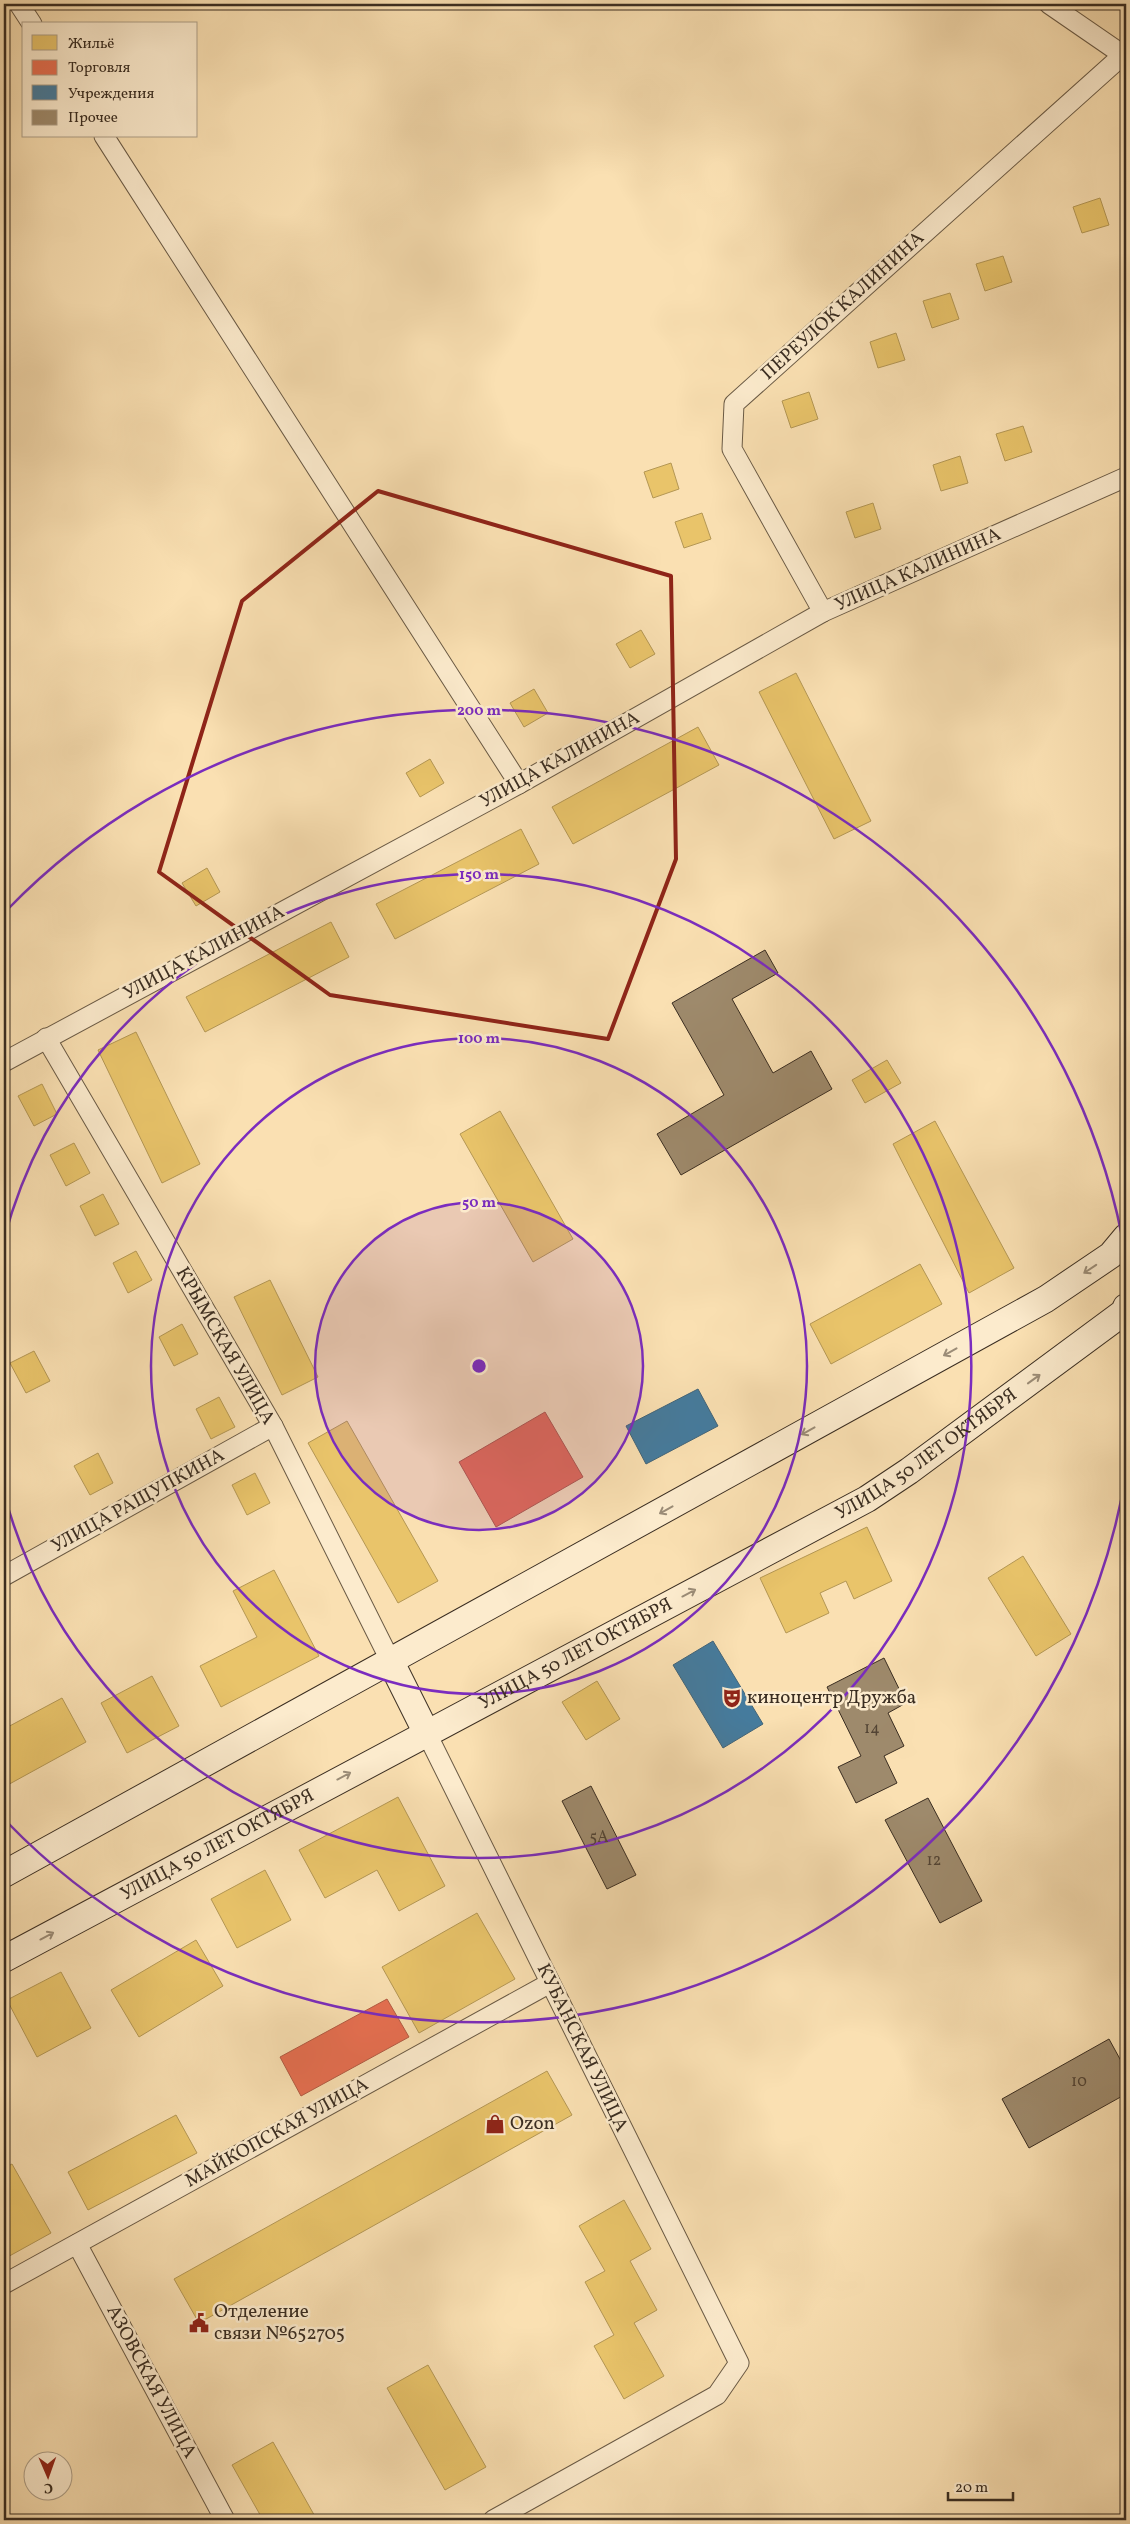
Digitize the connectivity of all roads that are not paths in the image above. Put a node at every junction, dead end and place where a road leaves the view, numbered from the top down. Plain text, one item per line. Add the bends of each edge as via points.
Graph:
1 (19, 4) edge
2 (1049, 4) edge
3 (31, 22) edge
4 (1125, 55) edge
5 (105, 138) edge
6 (1126, 477) edge
7 (823, 612) junction
8 (518, 784) junction
9 (46, 1038) junction
10 (4, 1062) edge
11 (1126, 1237) edge
12 (1125, 1310) edge
13 (272, 1426) junction
14 (4, 1576) edge
15 (391, 1662) junction
16 (426, 1732) junction
17 (4, 1874) edge
18 (4, 1959) edge
19 (550, 1983) junction
20 (76, 2244) junction
21 (4, 2284) edge
22 (225, 2520) edge
23 (493, 2520) edge

1 - 3 street
2 - 4 street
4 - 7 street, ПЕРЕУЛОК КАЛИНИНА via 734,404 732,449
5 - 8 street
6 - 7 street, УЛИЦА КАЛИНИНА
7 - 8 street, УЛИЦА КАЛИНИНА
8 - 9 street, УЛИЦА КАЛИНИНА
9 - 10 street, УЛИЦА КАЛИНИНА
9 - 13 street, КРЫМСКАЯ УЛИЦА
11 -> 15 street via 1111,1255 1046,1299
16 -> 12 street, УЛИЦА 50 ЛЕТ ОКТЯБРЯ via 867,1499
13 - 14 street, УЛИЦА РАЩУПКИНА
13 - 15 street, КРЫМСКАЯ УЛИЦА
15 - 16 street
15 - 17 street
18 -> 16 street, УЛИЦА 50 ЛЕТ ОКТЯБРЯ
16 - 19 street, КУБАНСКАЯ УЛИЦА
19 - 20 street, МАЙКОПСКАЯ УЛИЦА
19 - 23 street, КУБАНСКАЯ УЛИЦА via 738,2363 717,2395
20 - 21 street, МАЙКОПСКАЯ УЛИЦА
20 - 22 street, АЗОВСКАЯ УЛИЦА

